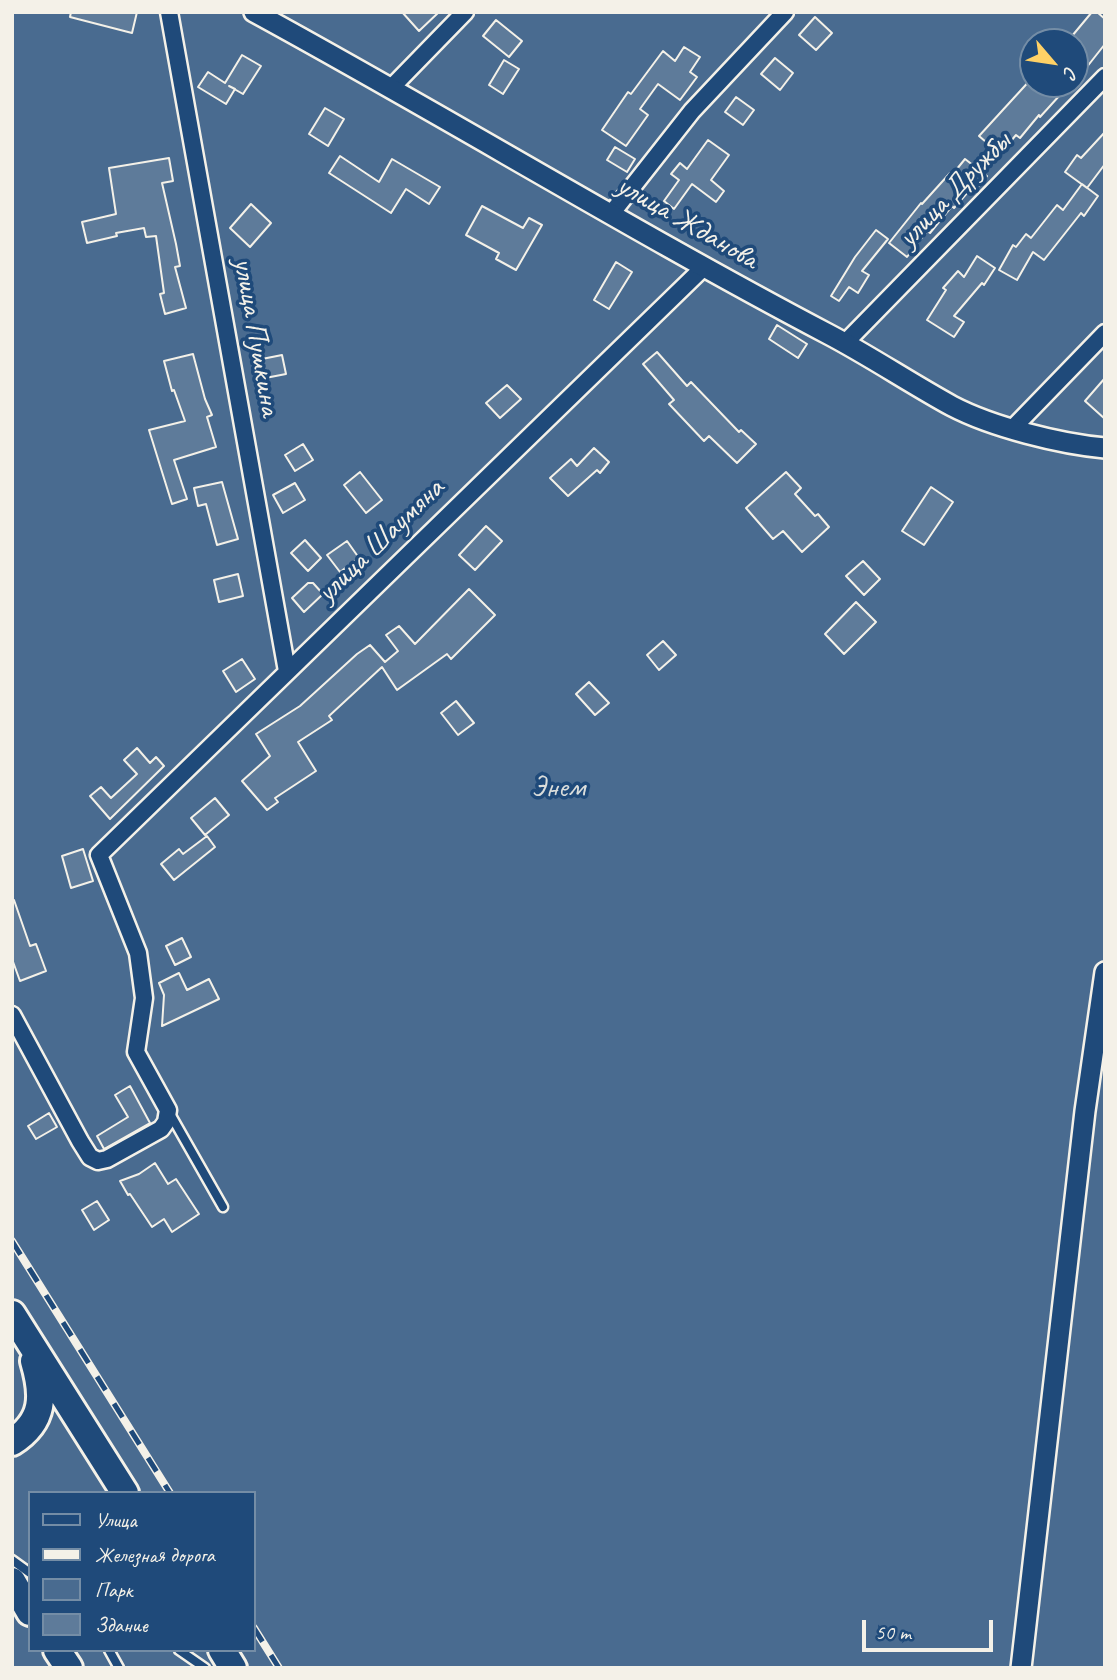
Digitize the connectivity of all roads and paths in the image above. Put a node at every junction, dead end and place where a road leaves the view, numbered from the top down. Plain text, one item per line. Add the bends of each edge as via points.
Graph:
1 (170, 12) edge
2 (254, 12) edge
3 (465, 12) edge
4 (785, 12) edge
5 (1105, 77) edge
6 (392, 87) junction
7 (611, 214) junction
8 (704, 268) junction
9 (1105, 333) edge
10 (845, 343) junction
11 (1012, 429) junction
12 (1105, 448) edge
13 (286, 671) junction
14 (1105, 972) edge
15 (12, 1015) edge
16 (168, 1110) junction
17 (223, 1208) dead end
18 (12, 1314) edge
19 (28, 1338) junction
20 (12, 1442) edge
21 (96, 1447) junction
22 (112, 1491) edge
23 (124, 1491) edge
24 (12, 1560) edge
25 (28, 1572) edge
26 (12, 1581) edge
27 (28, 1610) edge
28 (58, 1652) edge
29 (110, 1652) edge
30 (182, 1652) edge
31 (223, 1652) edge
32 (69, 1668) edge
33 (119, 1668) edge
34 (205, 1668) edge
35 (233, 1668) edge
36 (1021, 1668) edge

1 - 13 street, улица Пушкина
2 - 6 street, улица Жданова
3 - 6 street
4 - 7 street via 692,111
5 - 10 street, улица Дружбы
6 - 7 street, улица Жданова
7 - 8 street, улица Жданова
8 - 10 street, улица Жданова
8 - 13 street, улица Шаумяна
9 - 11 street
10 - 11 street, улица Жданова via 954,407
11 - 12 street, улица Жданова
13 - 16 street, улица Шаумяна via 99,855 138,954 144,998 136,1052
14 - 36 street
15 - 16 street via 90,1157 98,1161 107,1158 161,1129
16 - 17 lane
18 - 19 highway
19 - 20 highway via 41,1385 40,1410 22,1436
19 - 21 highway
21 - 22 lane
21 - 23 highway
24 - 25 lane
26 - 27 highway
28 - 32 highway
29 - 33 lane
30 - 34 lane
31 - 35 highway

